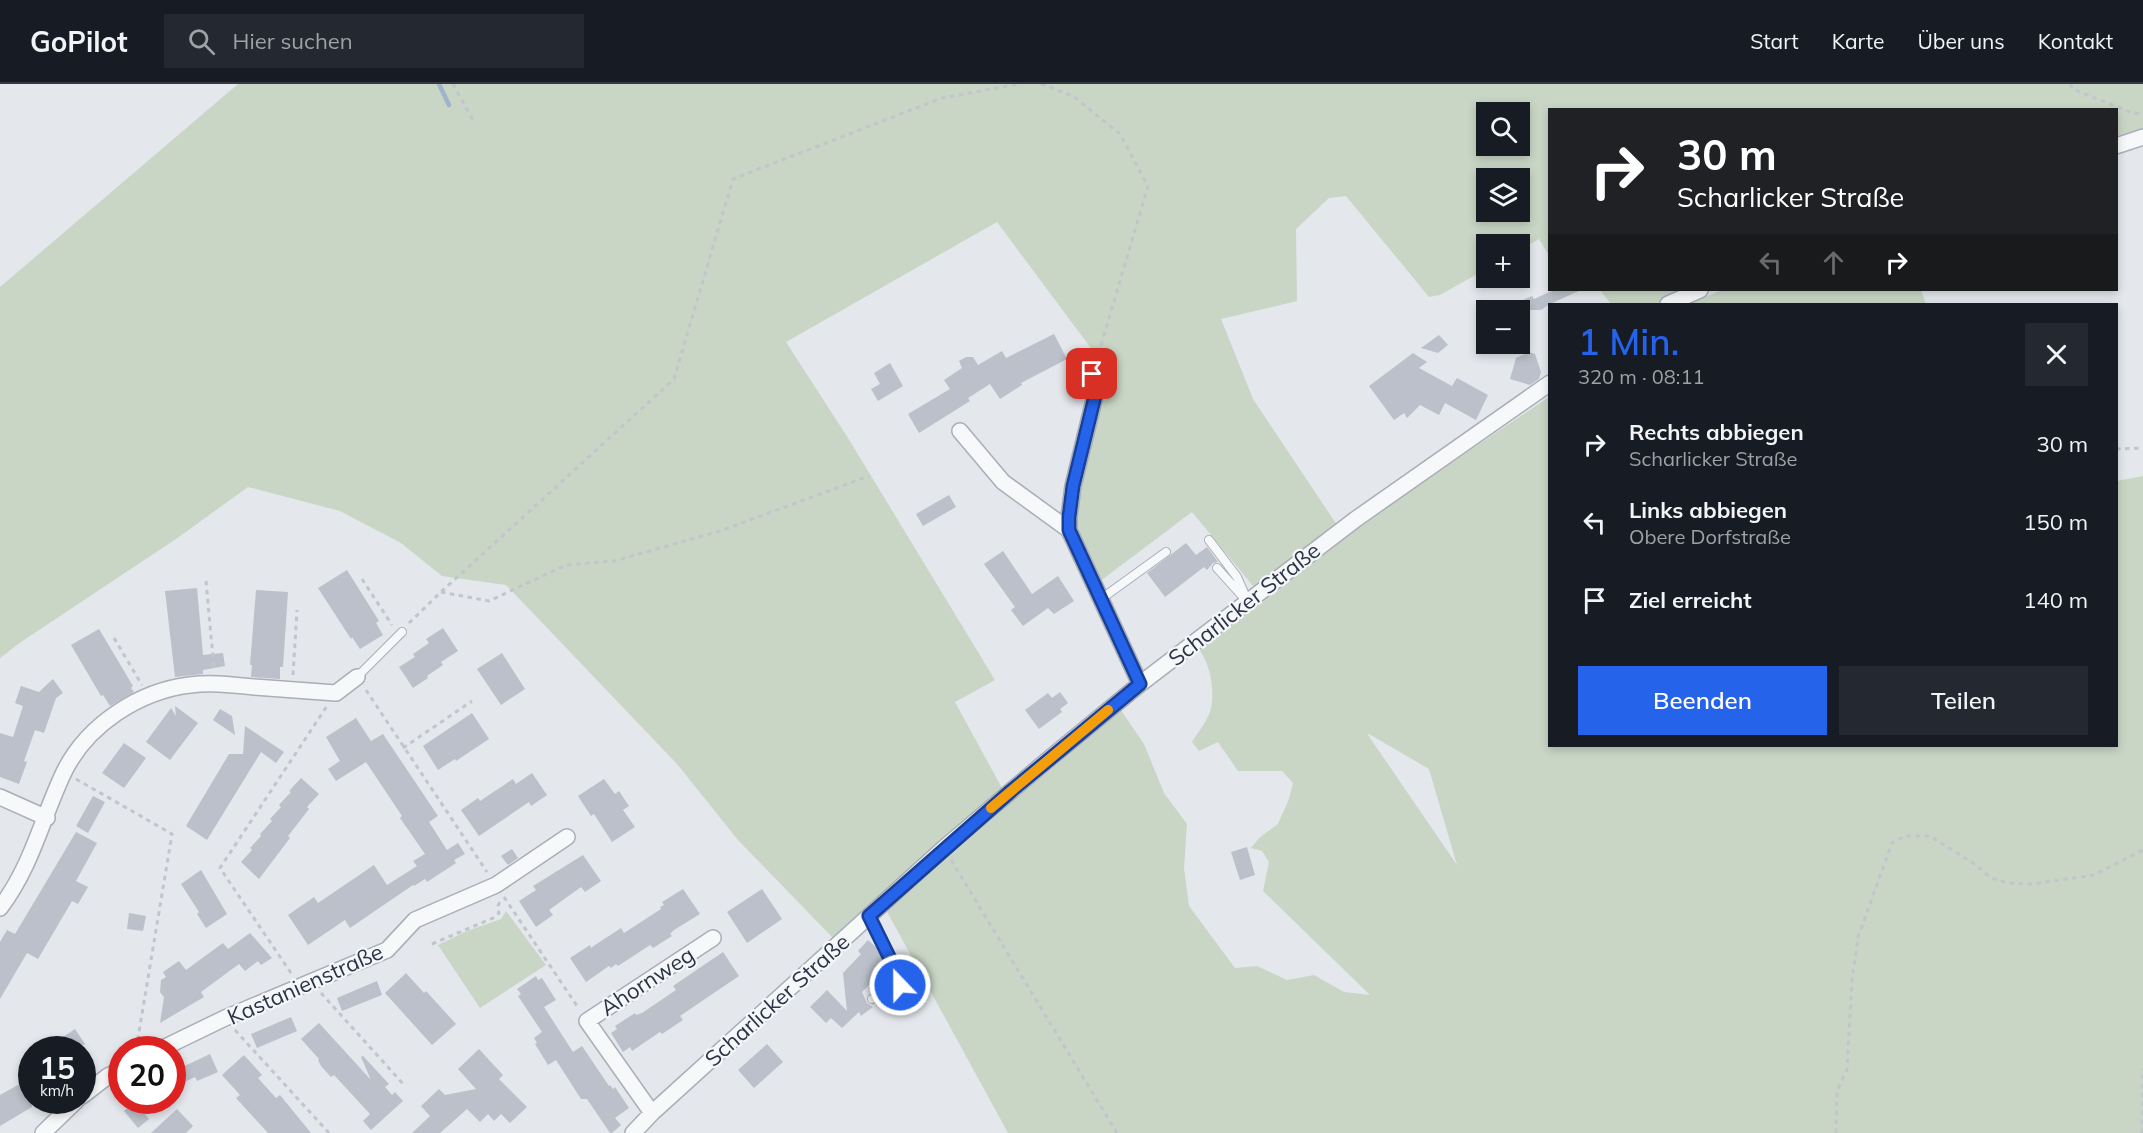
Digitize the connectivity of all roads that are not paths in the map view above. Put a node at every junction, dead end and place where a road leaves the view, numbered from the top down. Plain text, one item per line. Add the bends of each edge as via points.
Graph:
1 (2143, 137) edge
2 (2118, 145) edge
3 (1698, 291) edge
4 (1670, 303) edge
5 (1092, 374) road end
6 (1548, 384) edge
7 (960, 431) dead end
8 (1069, 530) junction
9 (1209, 540) dead end
10 (1166, 552) dead end
11 (1217, 568) dead end
12 (1101, 599) junction
13 (1248, 602) junction
14 (400, 633) road end
15 (357, 677) joint
16 (1140, 684) junction
17 (0, 797) edge
18 (47, 818) junction
19 (567, 837) dead end
20 (0, 908) edge
21 (869, 916) junction
22 (713, 938) dead end
23 (872, 999) dead end
24 (186, 1037) edge
25 (108, 1076) edge
26 (96, 1085) edge
27 (652, 1113) junction
28 (62, 1114) edge
29 (42, 1133) edge
30 (633, 1133) edge

1 - 2 street
3 - 4 street
5 - 8 street via 1096,392 1073,486
6 - 13 street, Scharlicker Straße via 1356,519
7 - 8 street via 1003,482
8 - 12 street
9 - 13 lane via 1237,577
10 - 12 lane
11 - 13 lane
12 - 16 street
13 - 16 street, Scharlicker Straße
14 - 15 lane
15 - 18 street via 336,693 188,685 135,702 104,723 76,752
16 - 21 street, Scharlicker Straße
17 - 18 street
18 - 20 street via 32,854
19 - 24 street, Kastanienstraße via 496,885 415,920 387,950
21 - 23 lane via 900,979 893,993
21 - 27 street, Scharlicker Straße
22 - 27 street, Ahornweg via 586,1020
25 - 26 street
27 - 30 street, Scharlicker Straße
28 - 29 street

